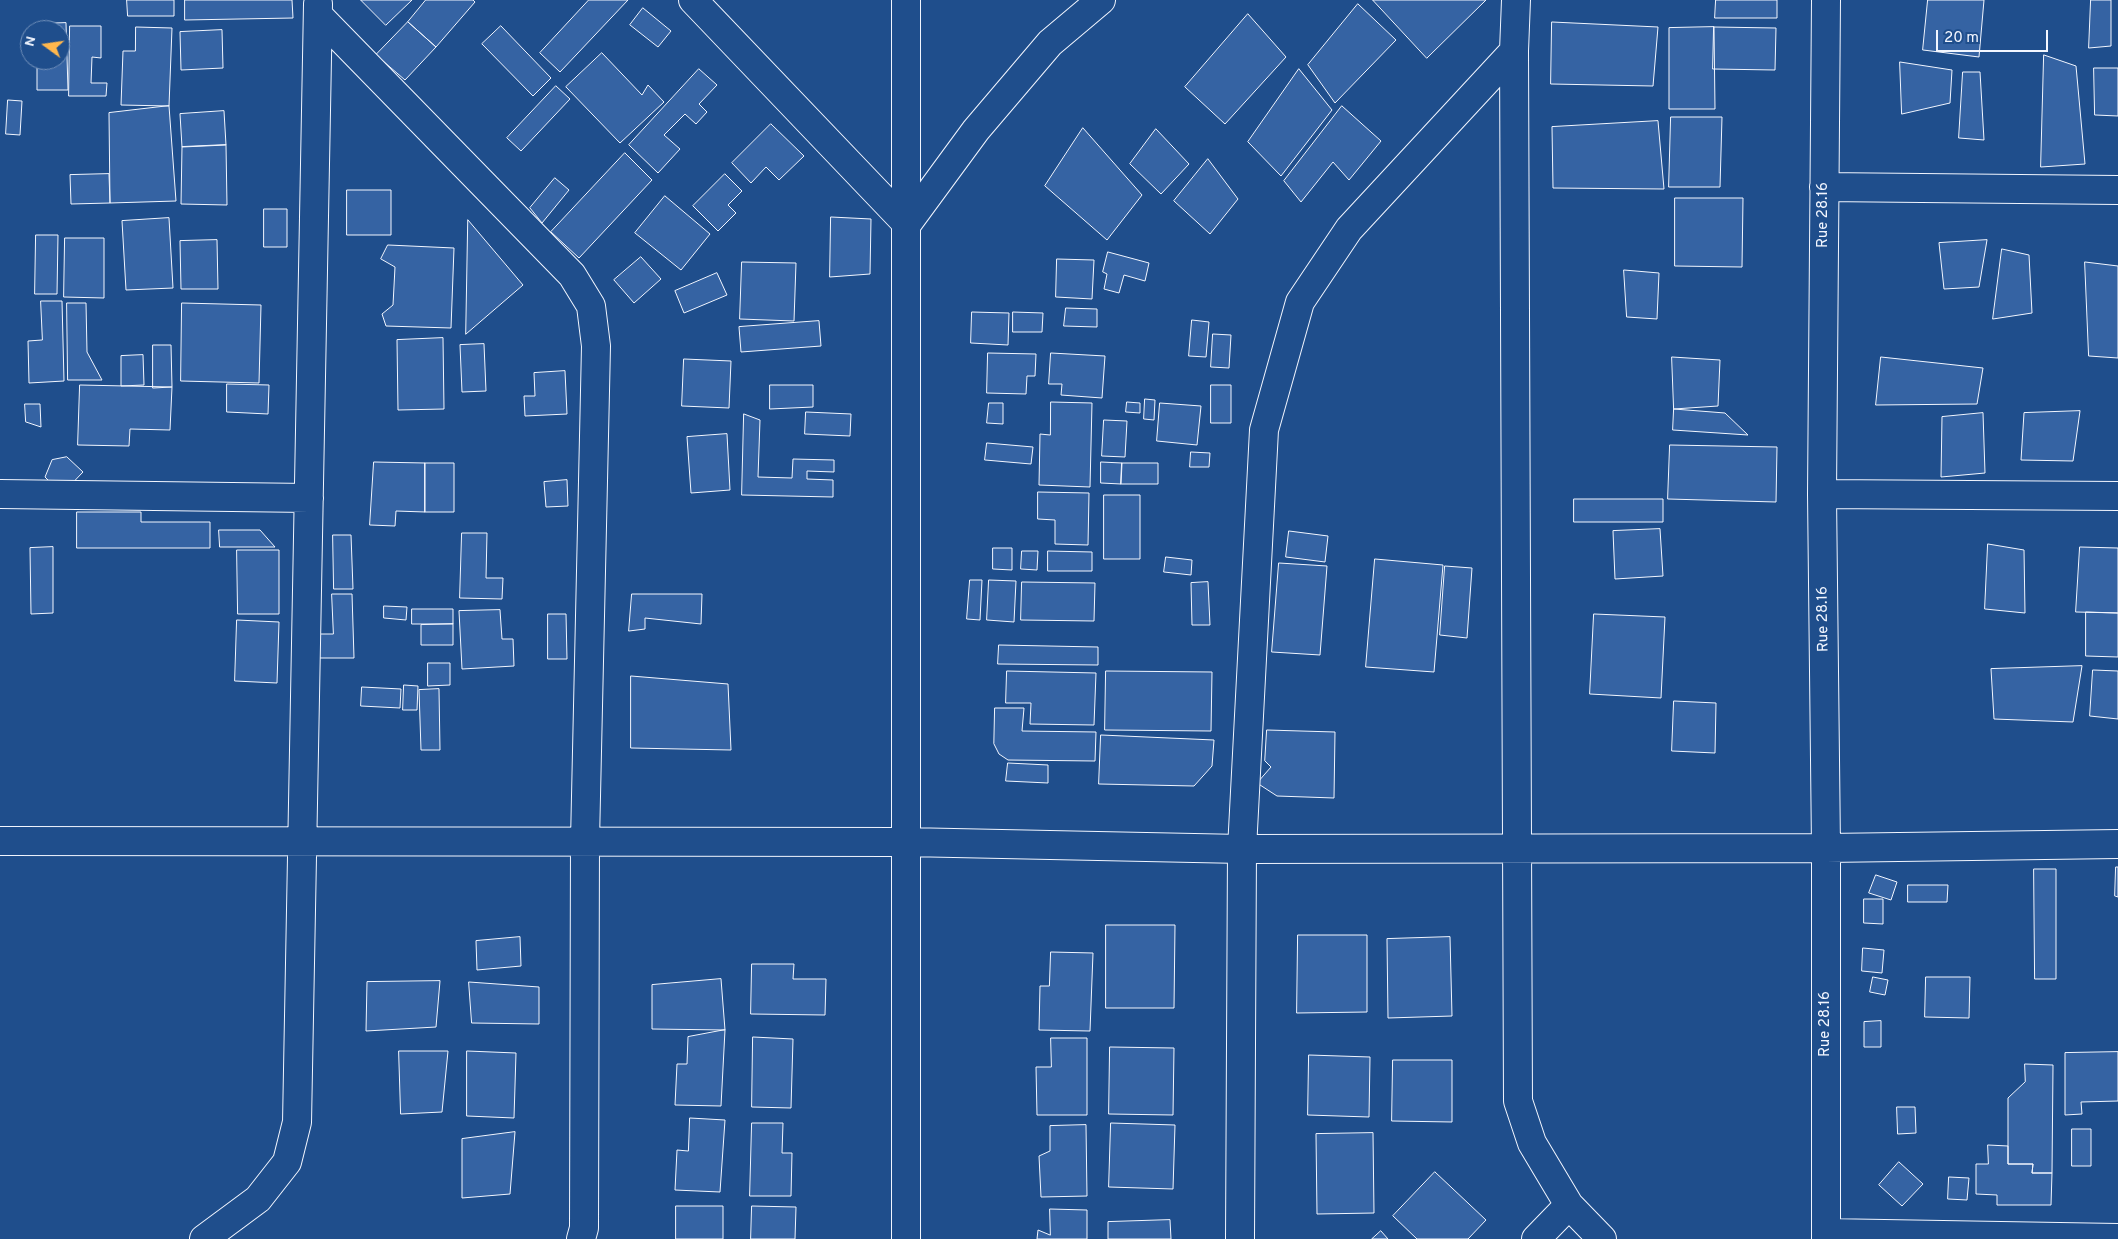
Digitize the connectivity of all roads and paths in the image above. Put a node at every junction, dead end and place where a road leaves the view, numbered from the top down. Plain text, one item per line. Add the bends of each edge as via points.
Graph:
1 (693, 0) edge
2 (906, 0) edge
3 (1101, 0) edge
4 (1516, 0) edge
5 (1826, 0) edge
6 (318, 8) edge
7 (1514, 51) junction
8 (1824, 188) junction
9 (2118, 190) edge
10 (907, 224) junction
11 (0, 494) edge
12 (1822, 494) junction
13 (2118, 496) edge
14 (309, 498) junction
15 (301, 841) junction
16 (585, 841) junction
17 (0, 842) edge
18 (906, 842) junction
19 (2118, 844) edge
20 (1518, 848) junction
21 (1826, 848) junction
22 (1242, 849) junction
23 (1569, 1205) junction
24 (1826, 1236) edge
25 (2118, 1238) edge
26 (204, 1239) edge
27 (581, 1239) edge
28 (906, 1239) edge
29 (1240, 1239) edge
30 (1536, 1239) edge
31 (1602, 1239) edge

1 - 10 street
2 - 10 street
3 - 10 street via 1050,43 976,130
4 - 7 street
5 - 8 street, Rue 28.16
6 - 14 street
6 - 16 street via 572,275 590,306 596,346
7 - 20 street
7 - 22 street via 1349,229 1300,302 1264,430
8 - 9 street
8 - 12 street, Rue 28.16
10 - 18 street
11 - 14 street
12 - 13 street
12 - 21 street, Rue 28.16
14 - 15 street
15 - 16 street
15 - 17 street
15 - 26 street via 297,1122 287,1162 258,1199
16 - 18 street
16 - 27 street via 584,1228
18 - 22 street
18 - 28 street
19 - 21 street
20 - 21 street
20 - 22 street
20 - 23 street via 1518,1102 1532,1143
21 - 24 street, Rue 28.16
22 - 29 street
23 - 30 street
23 - 31 street
24 - 25 street

